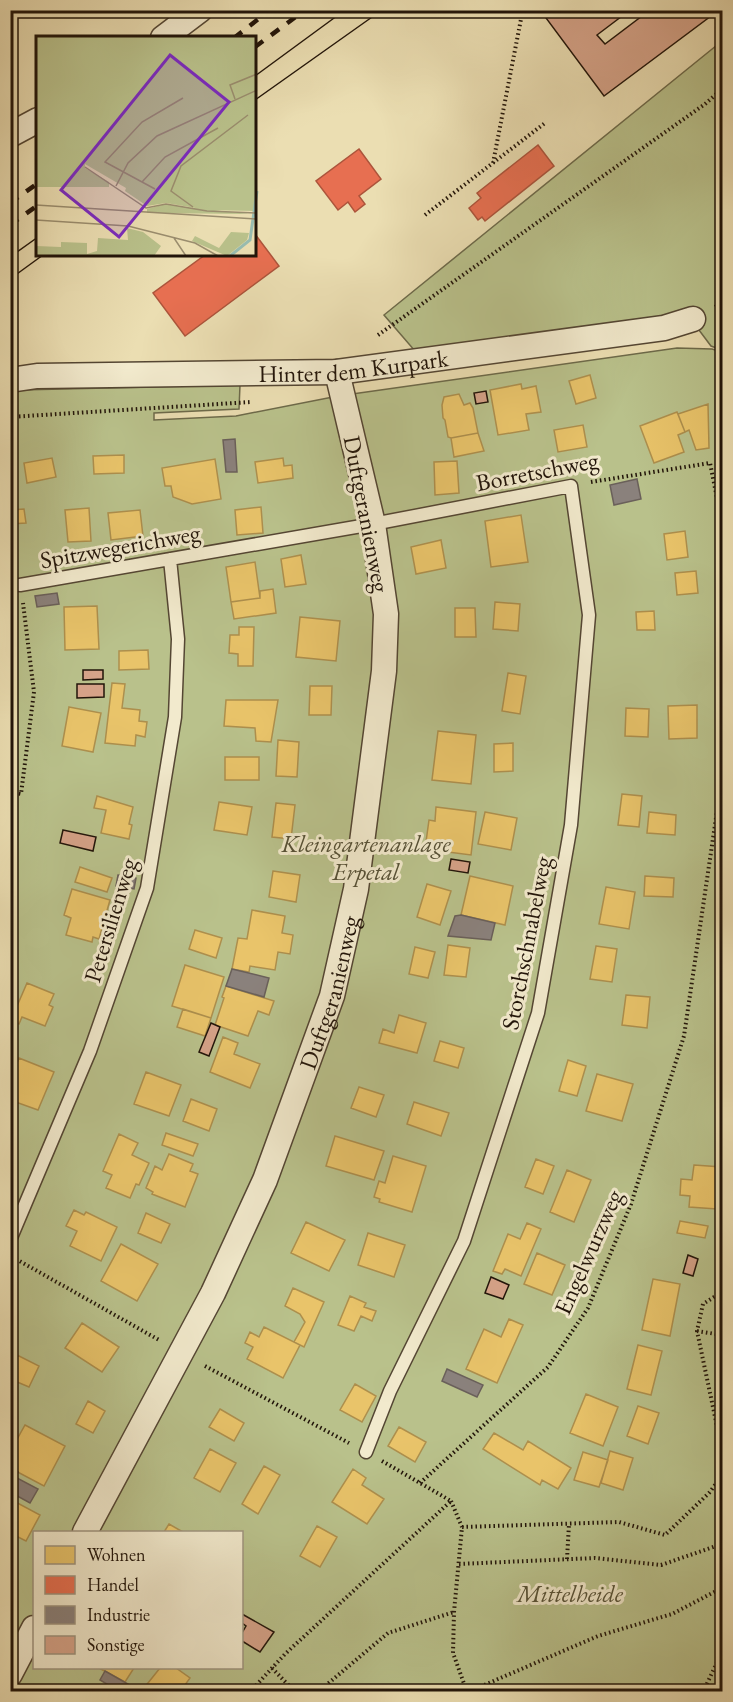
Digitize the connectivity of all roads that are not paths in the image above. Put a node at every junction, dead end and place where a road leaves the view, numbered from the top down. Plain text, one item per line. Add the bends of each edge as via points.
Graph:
1 (200, 10) edge
2 (166, 36) edge
3 (36, 121) edge
4 (10, 135) edge
5 (693, 319) dead end
6 (337, 372) junction
7 (10, 380) edge
8 (571, 486) joint
9 (373, 524) junction
10 (170, 559) junction
11 (20, 585) road end
12 (10, 1240) edge
13 (366, 1452) dead end
14 (86, 1531) edge
15 (33, 1630) edge
16 (10, 1674) edge

1 - 2 street
3 - 4 street
5 - 6 street, Hinter dem Kurpark via 663,328
6 - 7 street, Hinter dem Kurpark via 37,376
6 - 9 street, Duftgeranienweg
8 - 9 lane, Borretschweg
8 - 13 lane, Storchschnabelweg via 589,615 571,825 538,1013 464,1241 390,1391
9 - 10 lane, Spitzwegerichweg
9 - 14 street, Duftgeranienweg via 386,614 384,671 356,890 332,996 265,1180 213,1293
10 - 11 lane, Spitzwegerichweg
10 - 12 lane, Petersilienweg via 178,639 176,717 147,888 90,1051
15 - 16 street

